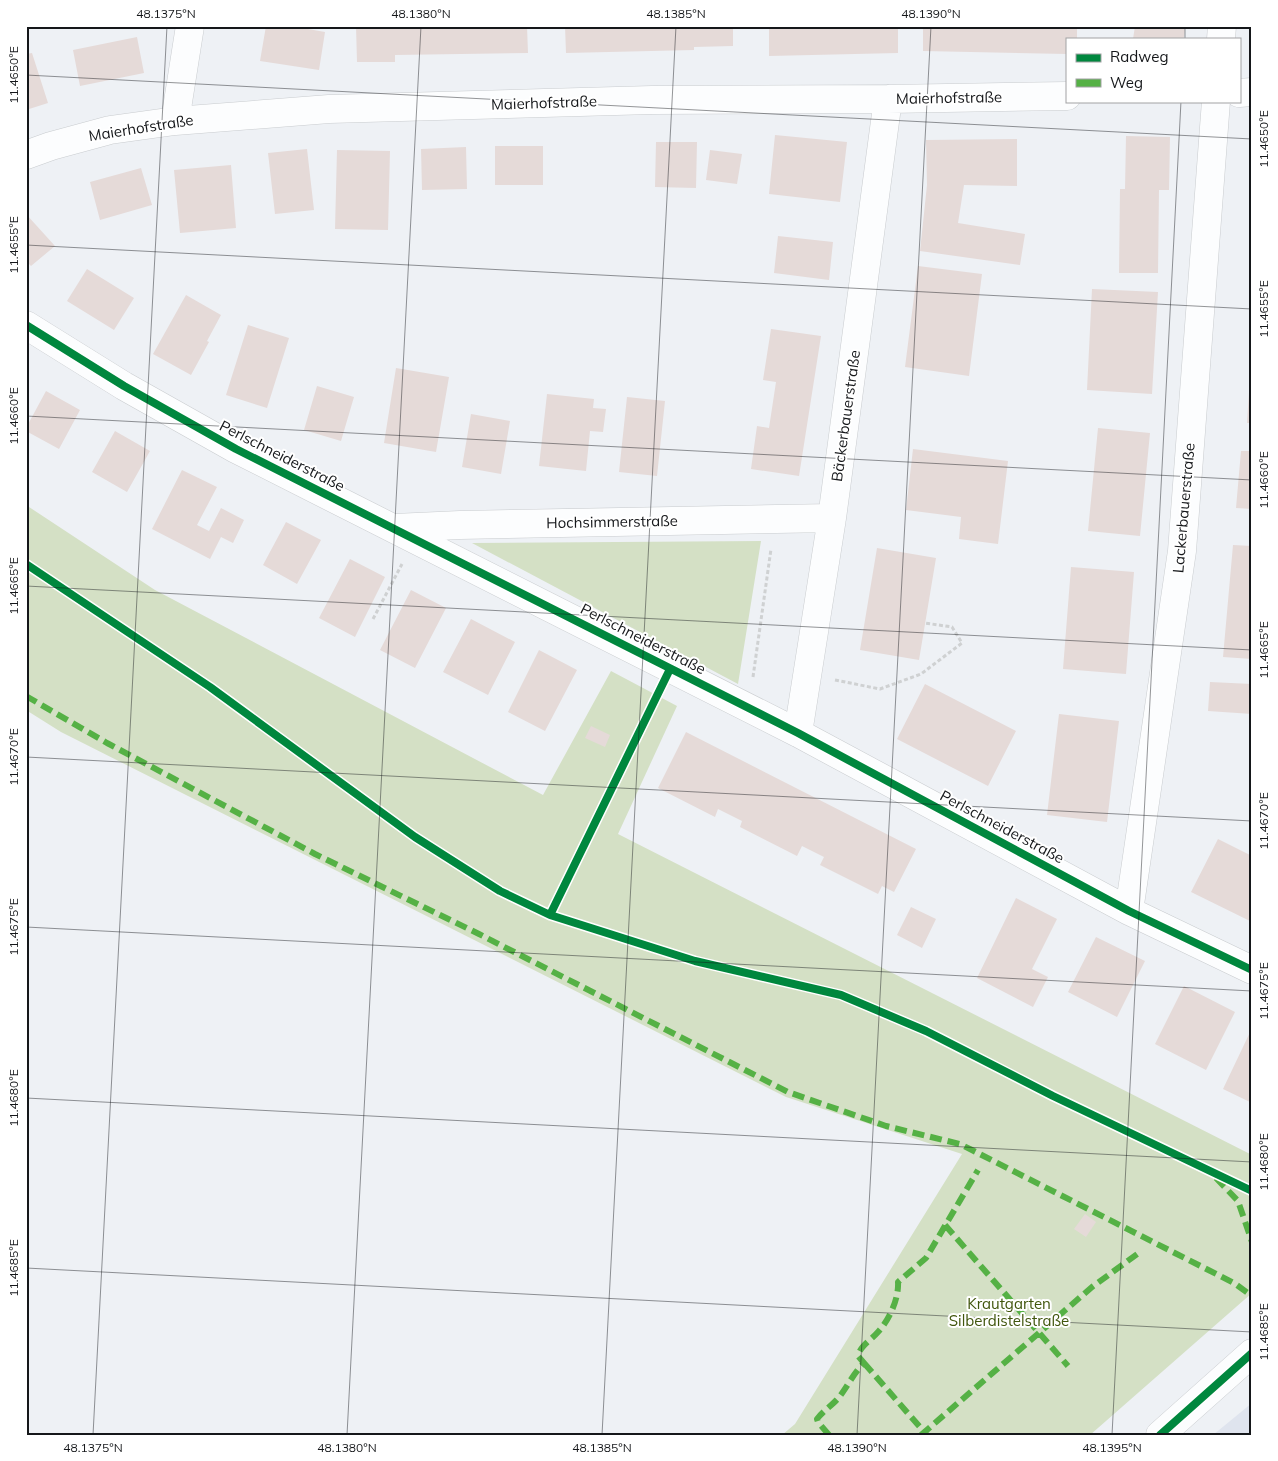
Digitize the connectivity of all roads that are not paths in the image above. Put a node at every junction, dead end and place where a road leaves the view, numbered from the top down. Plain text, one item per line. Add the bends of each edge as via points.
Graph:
1 (190, 26) edge
2 (1066, 96) edge
3 (888, 99) junction
4 (1216, 102) edge
5 (175, 121) junction
6 (26, 155) edge
7 (26, 325) edge
8 (832, 518) junction
9 (403, 534) junction
10 (798, 733) junction
11 (1129, 911) junction
12 (1252, 970) edge
13 (1252, 1353) edge
14 (1160, 1435) edge

1 - 5 street
2 - 3 street, Maierhofstraße
3 - 5 street, Maierhofstraße via 652,100 329,108
3 - 8 street, Bäckerbauerstraße
4 - 11 street, Lackerbauerstraße via 1182,551
5 - 6 street, Maierhofstraße via 110,130
7 - 9 street, Perlschneiderstraße via 124,386 236,449
8 - 9 street, Hochsimmerstraße
8 - 10 street, Bäckerbauerstraße
9 - 10 street, Perlschneiderstraße
10 - 11 street, Perlschneiderstraße
11 - 12 street, Perlschneiderstraße
13 - 14 street

